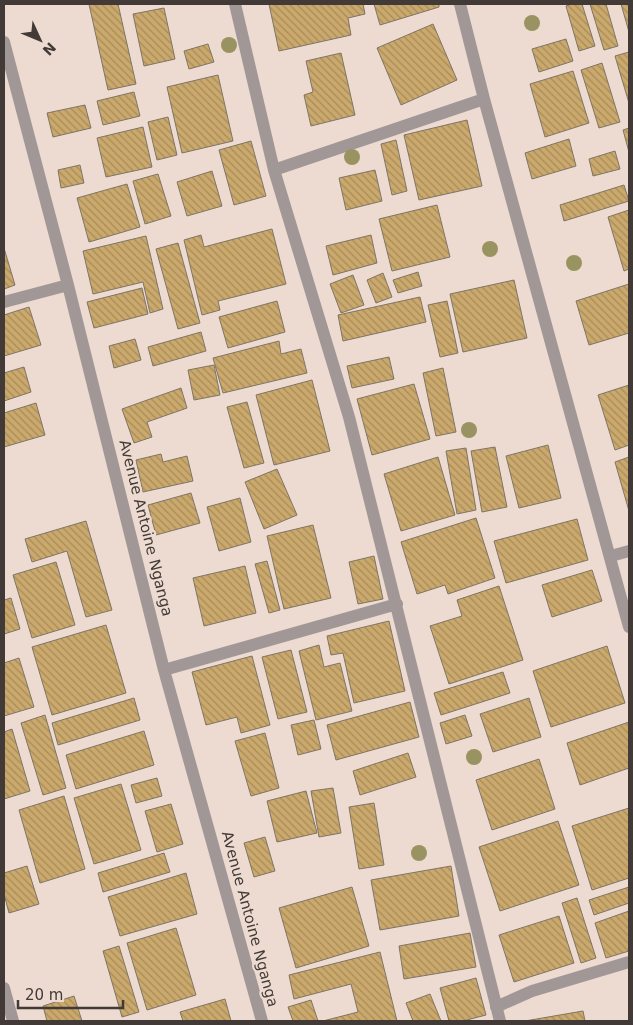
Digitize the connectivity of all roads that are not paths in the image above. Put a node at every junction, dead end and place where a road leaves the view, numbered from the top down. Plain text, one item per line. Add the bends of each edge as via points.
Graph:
1 (235, 4) edge
2 (460, 4) edge
3 (4, 42) edge
4 (484, 99) junction
5 (274, 170) junction
6 (68, 285) junction
7 (4, 302) edge
8 (629, 551) edge
9 (611, 556) junction
10 (397, 604) junction
11 (629, 628) edge
12 (164, 670) junction
13 (629, 962) edge
14 (4, 988) edge
15 (496, 1007) junction
16 (13, 1021) edge
17 (262, 1021) edge
18 (500, 1021) edge

1 - 5 street
2 - 4 street
3 - 6 street, Avenue Antoine Nganga
4 - 5 street
4 - 9 street
5 - 10 street via 349,417
6 - 7 street
6 - 12 street, Avenue Antoine Nganga
8 - 9 street
9 - 11 street
10 - 12 street
10 - 15 street
12 - 17 street, Avenue Antoine Nganga
13 - 15 street via 532,991
14 - 16 street
15 - 18 street

